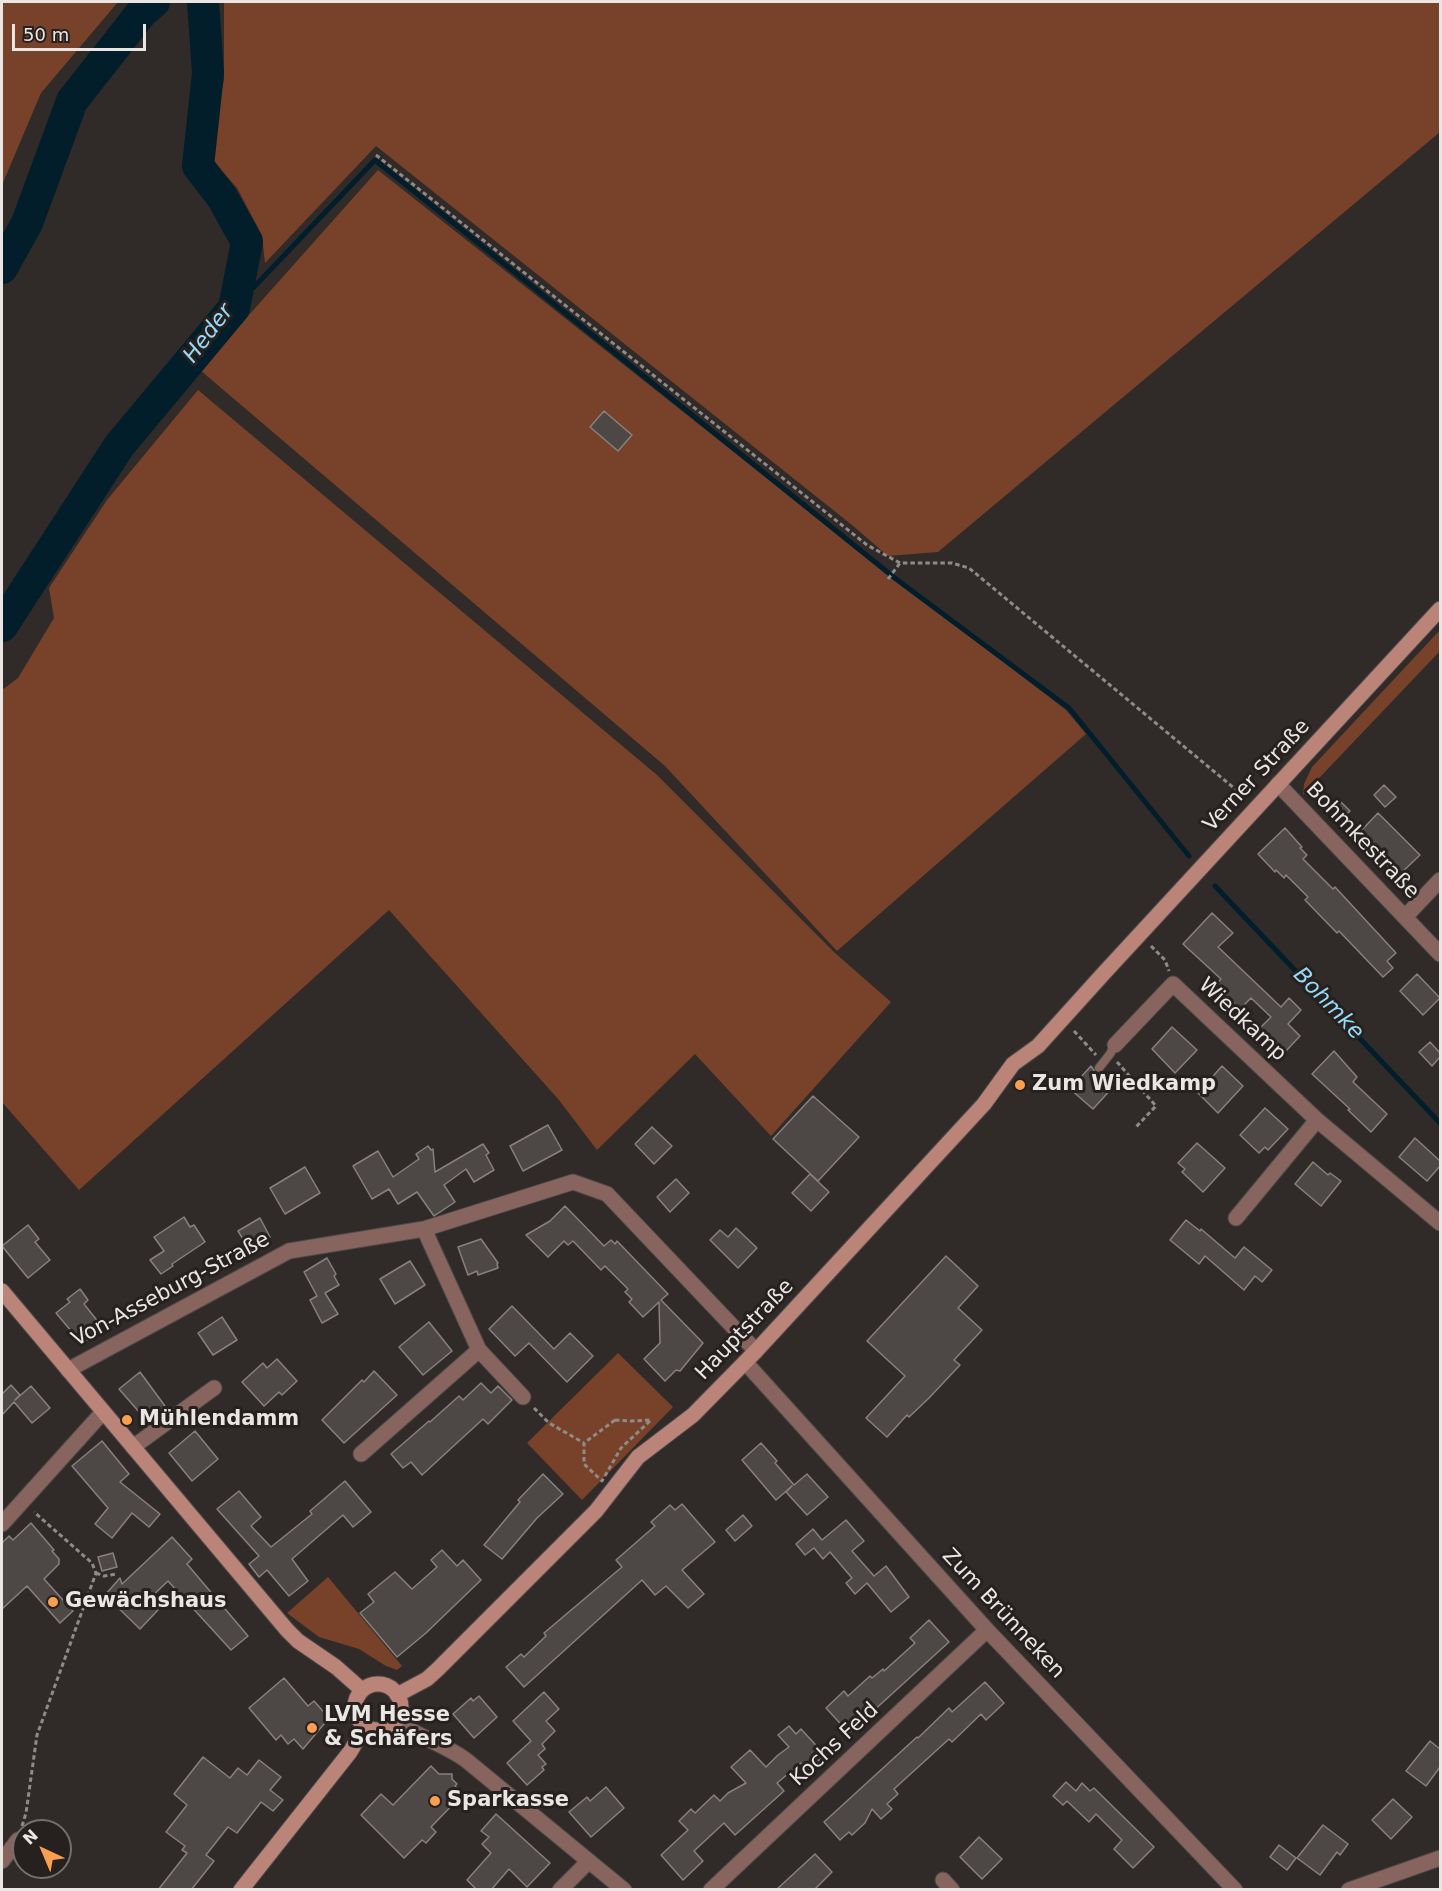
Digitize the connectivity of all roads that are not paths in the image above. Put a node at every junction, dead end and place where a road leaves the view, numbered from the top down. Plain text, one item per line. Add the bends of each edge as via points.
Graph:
1 (1440, 609) edge
2 (1278, 784) junction
3 (1440, 880) edge
4 (1405, 917) junction
5 (1440, 954) edge
6 (1104, 973) joint
7 (1112, 1050) joint
8 (1102, 1065) road end
9 (1317, 1120) junction
10 (1236, 1218) dead end
11 (1440, 1223) edge
12 (424, 1229) junction
13 (2, 1291) edge
14 (479, 1350) junction
15 (750, 1357) junction
16 (68, 1370) junction
17 (214, 1388) dead end
18 (523, 1397) road end
19 (103, 1412) junction
20 (133, 1447) junction
21 (361, 1454) dead end
22 (2, 1524) edge
23 (987, 1630) junction
24 (362, 1690) junction
25 (397, 1695) junction
26 (396, 1721) junction
27 (365, 1727) junction
28 (12, 1848) edge
29 (1440, 1858) edge
30 (2, 1861) edge
31 (589, 1861) junction
32 (241, 1890) edge
33 (560, 1890) edge
34 (624, 1890) edge
35 (711, 1890) edge
36 (1235, 1890) edge
37 (1348, 1890) edge

1 - 2 main road, Verner Straße
2 - 4 street, Bohmkestraße
2 - 6 main road, Verner Straße
3 - 4 street
4 - 5 street, Bohmkestraße
6 - 15 main road, Hauptstraße via 1038,1046 1013,1064 984,1104
7 - 8 lane
7 - 9 street, Wiedkamp via 1173,984
9 - 10 street
9 - 11 street, Wiedkamp
12 - 14 street
12 - 15 street, Von-Asseburg-Straße via 573,1182 607,1194
12 - 16 street, Von-Asseburg-Straße via 290,1251
13 - 16 main road
14 - 18 street
14 - 21 street
15 - 23 street, Zum Brünneken
15 - 25 main road, Hauptstraße via 693,1415 638,1457 596,1511 438,1669
16 - 19 main road
17 - 20 street
19 - 20 main road
19 - 22 street
20 - 24 main road via 287,1630
23 - 35 street, Kochs Feld
23 - 36 street, Zum Brünneken
24 - 25 main road via 381,1684
24 - 27 main road via 355,1709
25 - 26 main road via 400,1708
26 - 27 main road via 382,1730
26 - 31 street via 466,1760
27 - 32 main road via 350,1752
28 - 30 street
29 - 37 street
31 - 33 street
31 - 34 street

